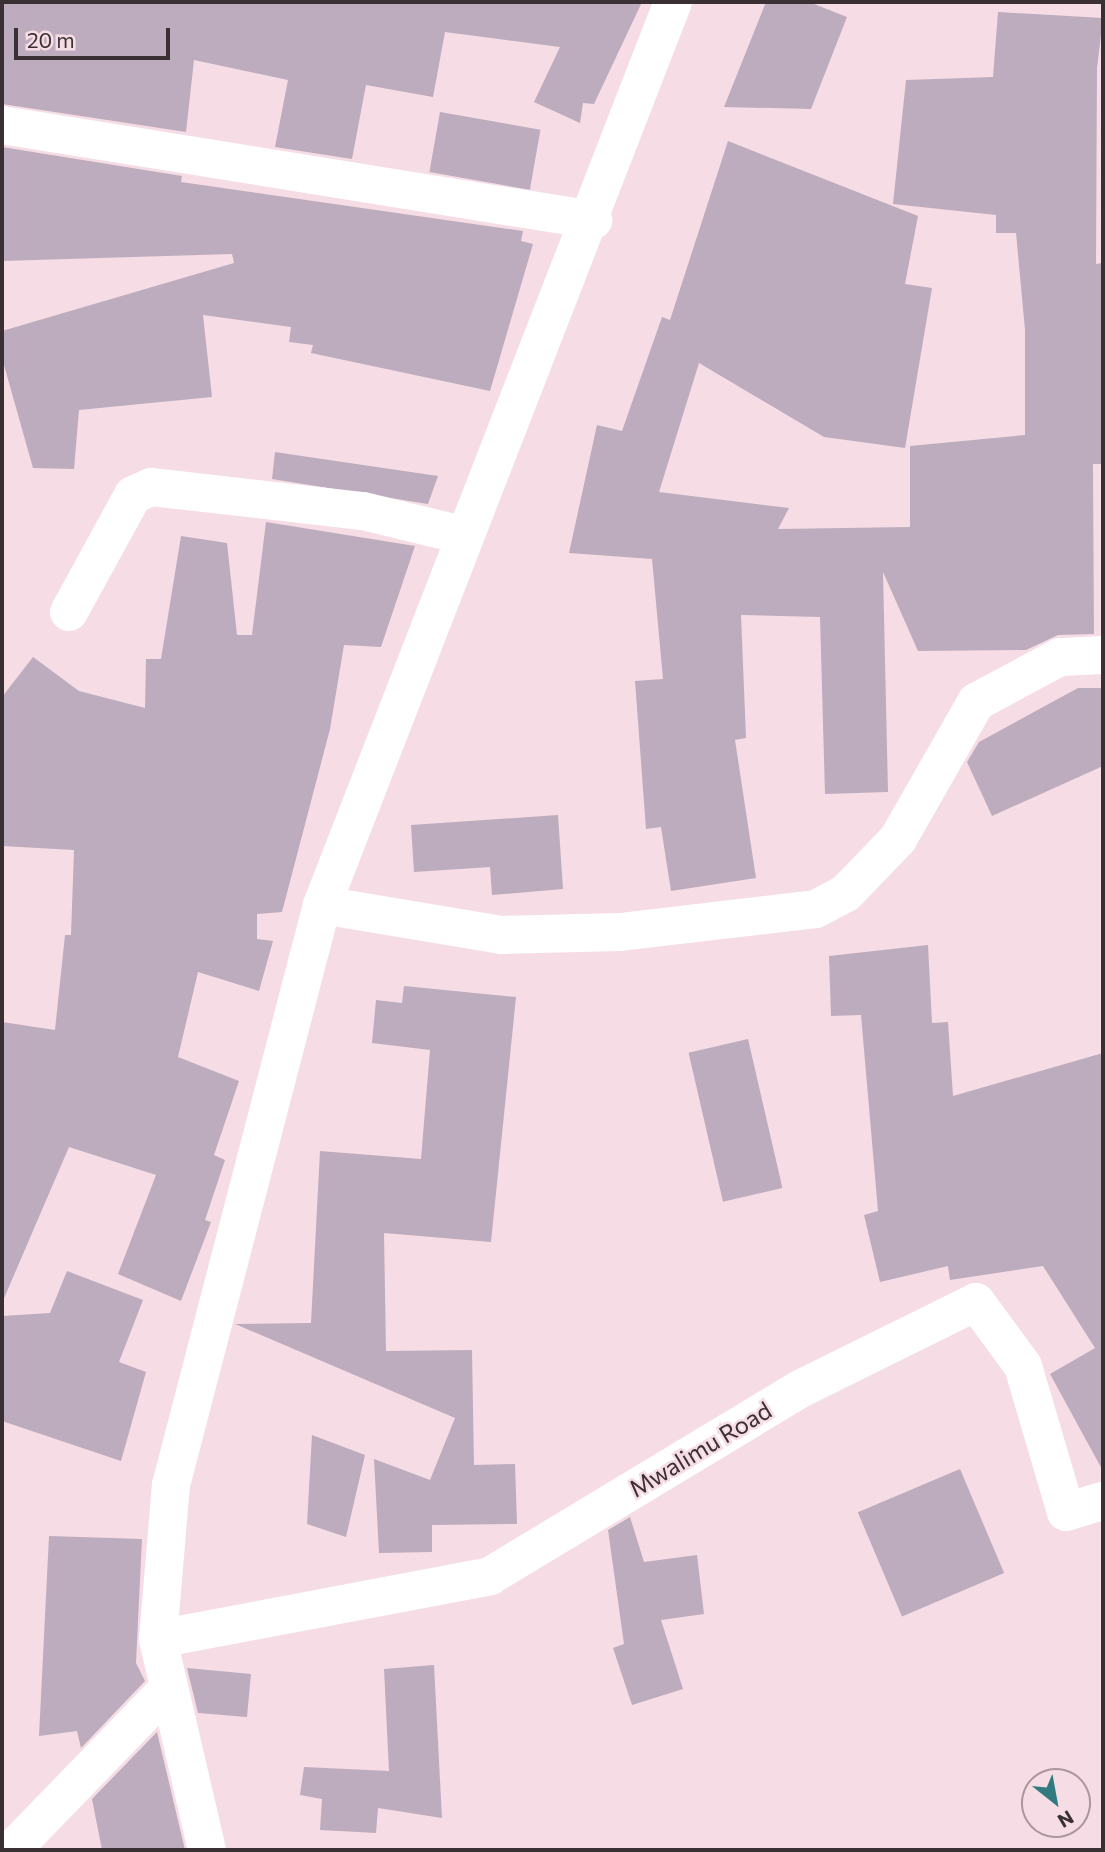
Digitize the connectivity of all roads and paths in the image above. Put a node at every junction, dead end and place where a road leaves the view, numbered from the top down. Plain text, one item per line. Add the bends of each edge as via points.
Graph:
1 (673, 2) edge
2 (2, 125) edge
3 (593, 220) junction
4 (462, 535) junction
5 (69, 612) dead end
6 (1103, 655) edge
7 (322, 905) junction
8 (1103, 1502) edge
9 (158, 1639) junction
10 (166, 1691) junction
11 (12, 1850) edge
12 (207, 1850) edge

1 - 3 street
2 - 3 street
3 - 4 street via 552,305
4 - 5 street via 363,511 151,487 133,495
4 - 7 street
6 - 7 street via 1060,657 976,702 898,839 846,893 816,909 621,932 502,935
7 - 9 street via 171,1485
8 - 9 street, Mwalimu Road via 1066,1512 1023,1366 976,1302 802,1388 491,1576
9 - 10 street
10 - 11 street
10 - 12 street

